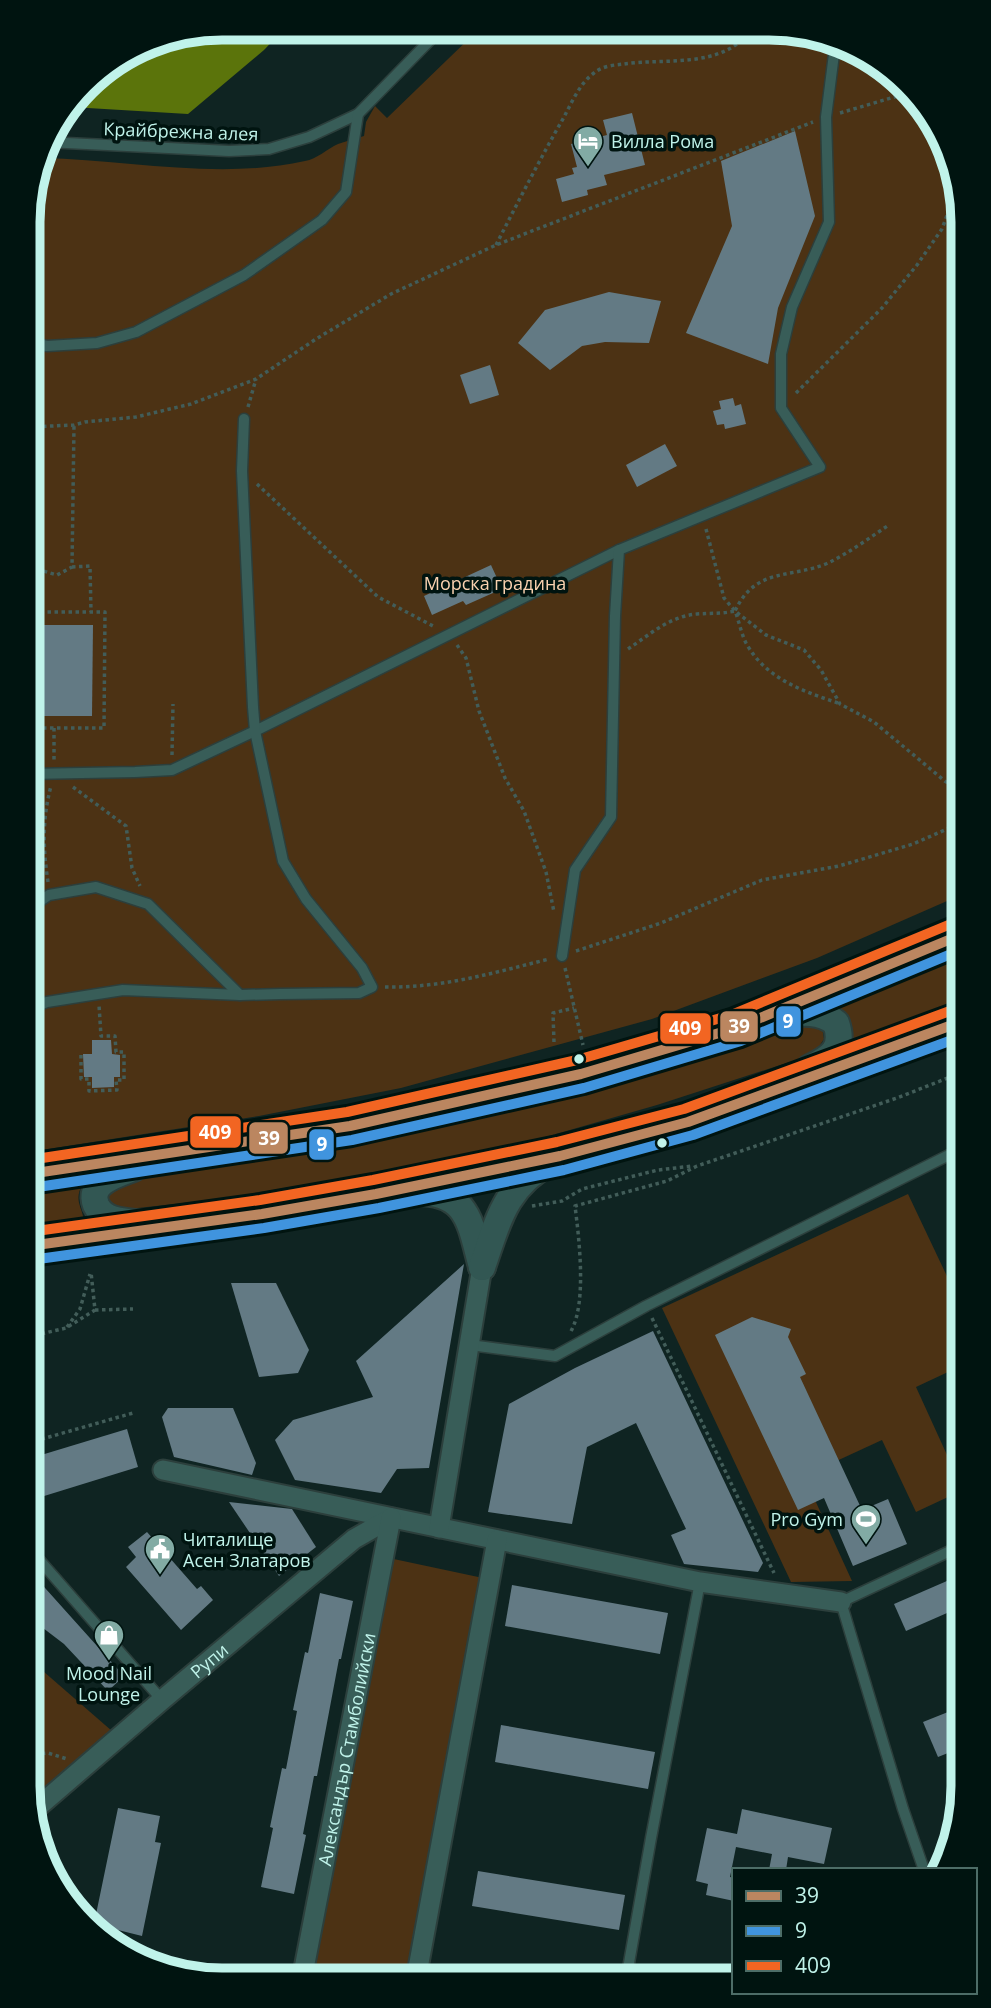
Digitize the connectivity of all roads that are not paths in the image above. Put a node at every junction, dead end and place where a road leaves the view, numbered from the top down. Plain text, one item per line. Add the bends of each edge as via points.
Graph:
1 (430, 40) edge
2 (834, 53) edge
3 (358, 114) junction
4 (59, 143) edge
5 (41, 345) edge
6 (244, 419) road end
7 (619, 550) junction
8 (255, 731) junction
9 (41, 774) edge
10 (41, 900) edge
11 (951, 939) edge
12 (562, 956) road end
13 (240, 995) junction
14 (40, 1005) edge
15 (950, 1026) edge
16 (736, 1028) junction
17 (756, 1096) junction
18 (950, 1154) edge
19 (164, 1155) junction
20 (560, 1156) junction
21 (40, 1172) edge
22 (376, 1194) junction
23 (170, 1228) junction
24 (40, 1245) edge
25 (482, 1267) junction
26 (470, 1345) junction
27 (163, 1470) dead end
28 (391, 1518) junction
29 (439, 1528) junction
30 (497, 1540) junction
31 (950, 1551) edge
32 (40, 1561) edge
33 (700, 1582) junction
34 (841, 1602) junction
35 (162, 1700) junction
36 (42, 1804) edge
37 (923, 1868) edge
38 (304, 1968) edge
39 (418, 1968) edge
40 (628, 1968) edge

1 - 3 lane, Крайбрежна алея
2 - 7 lane via 826,117 829,222 792,307 781,354 781,408 820,467
3 - 4 lane, Крайбрежна алея via 269,149
3 - 5 lane via 346,192 322,220 244,275 136,332 97,343
6 - 8 lane via 242,471
7 - 8 lane
7 - 12 lane via 611,817 575,870
8 - 9 lane via 172,769
8 - 13 lane via 283,861 306,900 362,968 372,987 359,993
10 - 13 lane via 96,887 148,904
11 - 16 main road
13 - 14 lane via 123,990
15 - 17 main road
16 - 17 main road via 779,1015 811,1013 836,1023 837,1047 825,1061
16 - 19 main road via 471,1100 350,1126
17 - 20 main road via 688,1122
18 - 26 lane via 555,1356
19 - 21 main road
19 - 23 main road via 110,1177 94,1192 103,1215
20 - 22 main road
20 - 25 main road via 514,1189
22 - 23 main road
22 - 25 main road via 423,1192 451,1199 468,1216
23 - 24 main road
25 - 26 street
26 - 29 street
27 - 28 street
28 - 29 street
28 - 35 street, Рупи via 354,1539
28 - 38 street, Александър Стамболийски
29 - 30 street
30 - 33 street
30 - 39 street
31 - 34 lane
32 - 35 lane
33 - 34 street
33 - 40 lane
34 - 37 lane
35 - 36 street, Рупи

